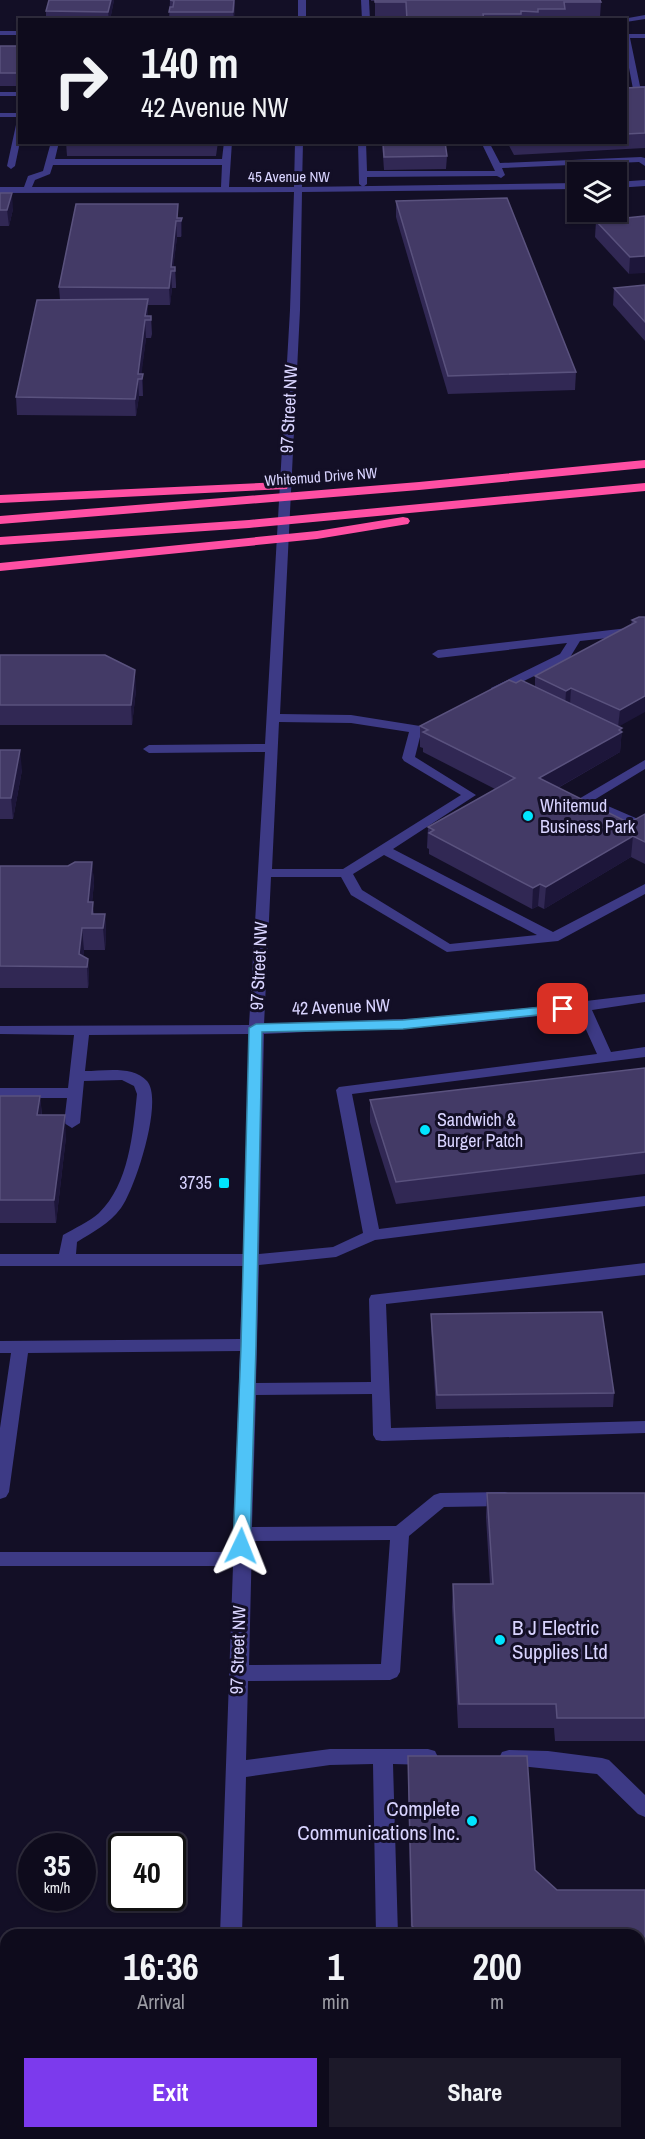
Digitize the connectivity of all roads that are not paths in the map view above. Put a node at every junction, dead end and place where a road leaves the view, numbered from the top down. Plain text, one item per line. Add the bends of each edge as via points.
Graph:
1 (302, 0) edge
2 (365, 0) edge
3 (645, 17) edge
4 (302, 18) edge
5 (366, 18) edge
6 (627, 19) edge
7 (0, 33) edge
8 (18, 33) edge
9 (627, 36) edge
10 (645, 36) edge
11 (627, 41) edge
12 (645, 88) edge
13 (0, 94) edge
14 (18, 94) edge
15 (0, 115) edge
16 (18, 115) edge
17 (18, 134) edge
18 (54, 144) edge
19 (228, 144) edge
20 (299, 144) edge
21 (362, 144) edge
22 (486, 144) edge
23 (50, 162) junction
24 (226, 162) junction
25 (645, 163) edge
26 (0, 166) edge
27 (11, 166) junction
28 (499, 169) junction
29 (364, 174) junction
30 (31, 178) junction
31 (645, 183) edge
32 (627, 184) edge
33 (567, 186) edge
34 (508, 188) junction
35 (0, 190) edge
36 (27, 190) junction
37 (225, 190) junction
38 (299, 190) junction
39 (363, 190) junction
40 (645, 464) edge
41 (419, 486) junction
42 (645, 487) edge
43 (559, 495) junction
44 (0, 499) edge
45 (0, 520) edge
46 (0, 542) edge
47 (0, 567) edge
48 (645, 630) edge
49 (575, 639) junction
50 (438, 654) dead end
51 (480, 698) edge
52 (273, 718) junction
53 (272, 748) junction
54 (149, 749) dead end
55 (645, 764) edge
56 (645, 820) edge
57 (383, 849) junction
58 (264, 873) junction
59 (346, 873) junction
60 (645, 888) edge
61 (553, 938) junction
62 (645, 998) edge
63 (583, 1007) junction
64 (256, 1028) junction
65 (0, 1030) edge
66 (82, 1030) junction
67 (645, 1052) edge
68 (606, 1057) junction
69 (77, 1076) junction
70 (0, 1093) edge
71 (75, 1093) junction
72 (72, 1123) dead end
73 (645, 1201) edge
74 (372, 1235) junction
75 (0, 1260) edge
76 (67, 1260) junction
77 (251, 1260) junction
78 (645, 1269) edge
79 (249, 1346) junction
80 (0, 1347) edge
81 (20, 1347) junction
82 (381, 1388) junction
83 (247, 1389) junction
84 (645, 1427) edge
85 (0, 1492) edge
86 (520, 1499) edge
87 (400, 1533) junction
88 (242, 1534) junction
89 (0, 1559) edge
90 (241, 1559) junction
91 (238, 1673) junction
92 (383, 1756) junction
93 (442, 1757) edge
94 (489, 1758) edge
95 (235, 1770) junction
96 (645, 1808) edge
97 (231, 1929) edge
98 (387, 1929) edge

1 - 4 street
2 - 5 street
3 - 6 street
7 - 8 street
9 - 10 street
11 - 12 street via 637,89
13 - 14 street
15 - 16 street
17 - 27 street
18 - 23 street
19 - 24 street
20 - 38 street, 97 Street NW
21 - 29 street
22 - 28 street
23 - 24 street
23 - 30 street via 48,172
24 - 37 street
25 - 28 street via 640,159
26 - 27 street
27 - 30 street via 10,172
28 - 29 street
28 - 34 street
29 - 39 street
30 - 36 street
31 - 32 street
33 - 34 street, 45 Avenue NW
34 - 39 street, 45 Avenue NW
35 - 36 street, 45 Avenue NW
36 - 37 street, 45 Avenue NW
37 - 38 street, 45 Avenue NW
38 - 39 street, 45 Avenue NW
38 - 52 street, 97 Street NW
40 - 41 highway, Whitemud Drive NW
41 - 44 highway via 314,484
41 - 45 highway, Whitemud Drive NW
42 - 43 highway
43 - 46 highway
43 - 47 highway via 317,535
48 - 49 street
49 - 50 street
49 - 51 street via 565,656
52 - 53 street, 97 Street NW
52 - 57 street via 351,719 422,726 408,758 470,795
53 - 54 street
53 - 58 street, 97 Street NW
55 - 56 street via 584,800 639,824
57 - 59 street
57 - 61 street
58 - 59 street
58 - 64 street, 97 Street NW
59 - 61 street via 356,892 447,948
60 - 61 street
62 - 63 street, 42 Avenue NW
63 - 64 street, 42 Avenue NW via 450,1022
63 - 68 street
64 - 66 street, 42 Avenue NW
64 - 77 street, 97 Street NW
65 - 66 street, 42 Avenue NW
66 - 69 street
67 - 68 street
68 - 74 street via 344,1090
69 - 71 street
69 - 76 street via 124,1075 141,1083 145,1094 129,1175 119,1199 105,1216 69,1239
70 - 71 street
71 - 72 street
73 - 74 street
74 - 77 street via 336,1252
75 - 76 street
76 - 77 street
77 - 79 street, 97 Street NW
78 - 82 street via 377,1299
79 - 81 street
79 - 83 street, 97 Street NW
80 - 81 street
81 - 85 street
82 - 83 street
82 - 84 street via 382,1435
83 - 88 street, 97 Street NW
86 - 87 street via 440,1500
87 - 88 street
87 - 91 street via 390,1672
88 - 90 street, 97 Street NW
89 - 90 street
90 - 91 street, 97 Street NW
91 - 95 street, 97 Street NW
92 - 93 street
92 - 95 street via 330,1757
92 - 98 street
94 - 96 street via 548,1759 602,1766
95 - 97 street, 97 Street NW

